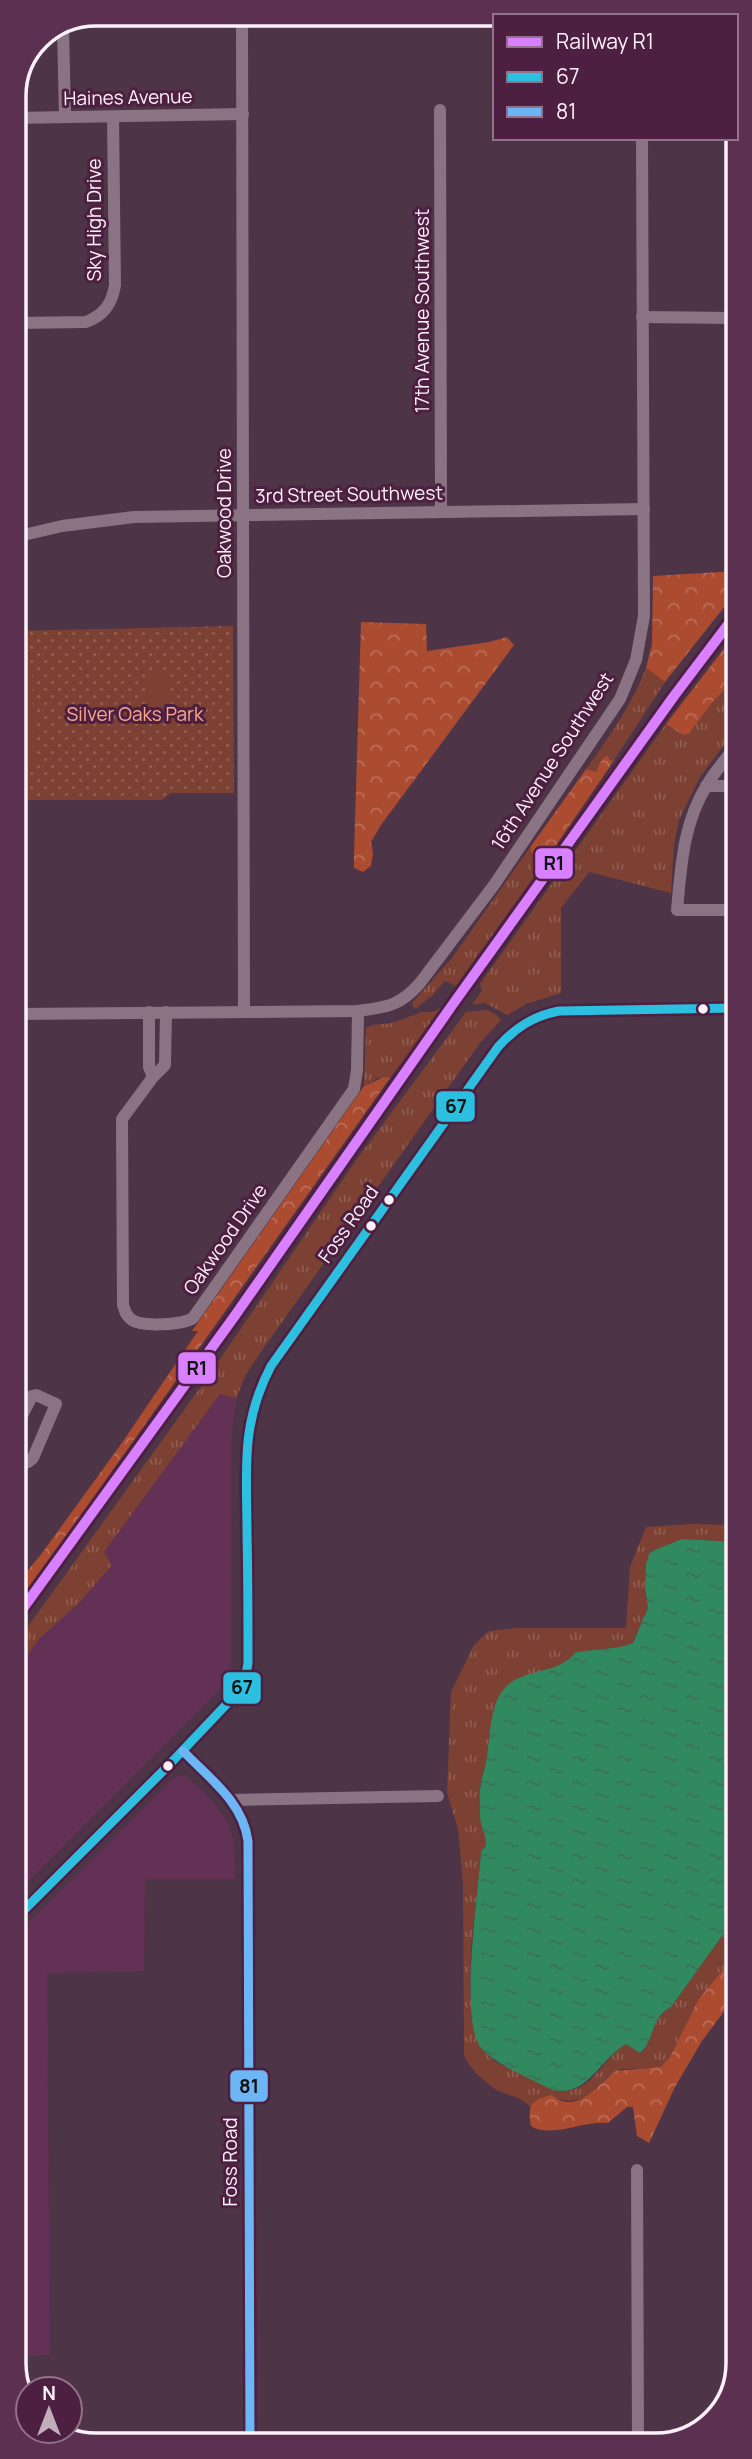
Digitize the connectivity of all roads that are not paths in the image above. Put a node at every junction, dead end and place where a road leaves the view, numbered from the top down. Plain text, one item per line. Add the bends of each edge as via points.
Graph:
1 (242, 26) edge
2 (62, 35) edge
3 (440, 110) dead end
4 (243, 114) junction
5 (65, 116) junction
6 (113, 117) junction
7 (26, 118) edge
8 (642, 140) edge
9 (642, 317) junction
10 (726, 318) edge
11 (26, 323) edge
12 (644, 509) junction
13 (441, 511) junction
14 (244, 516) junction
15 (26, 535) edge
16 (726, 759) edge
17 (706, 786) junction
18 (726, 786) edge
19 (726, 910) edge
20 (726, 1008) edge
21 (244, 1011) junction
22 (358, 1011) junction
23 (149, 1012) junction
24 (166, 1012) junction
25 (26, 1014) edge
26 (153, 1077) junction
27 (26, 1408) edge
28 (26, 1463) edge
29 (183, 1751) junction
30 (438, 1796) dead end
31 (231, 1800) junction
32 (26, 1908) edge
33 (638, 2170) dead end
34 (250, 2433) edge
35 (638, 2433) edge

1 - 4 street, Oakwood Drive
2 - 5 street
3 - 13 street, 17th Avenue Southwest
4 - 6 street, Haines Avenue
4 - 14 street, Oakwood Drive
5 - 6 street, Haines Avenue
5 - 7 street, Haines Avenue
6 - 11 street, Sky High Drive via 115,285 109,305 86,322
8 - 9 street, 16th Avenue Southwest
9 - 10 street
9 - 12 street, 16th Avenue Southwest
12 - 13 street, 3rd Street Southwest
12 - 22 street, 16th Avenue Southwest via 644,616 636,660 620,699 494,885 420,983 407,998 387,1007
13 - 14 street, 3rd Street Southwest
14 - 15 street, 3rd Street Southwest via 106,519
14 - 21 street, Oakwood Drive
16 - 17 street
17 - 18 street
17 - 19 street via 684,843 677,910
20 - 29 street, Foss Road via 559,1011 532,1019 498,1047 271,1366 257,1395 247,1446 245,1681 235,1698
21 - 22 street, 16th Avenue Southwest
21 - 24 street, 16th Avenue Southwest
22 - 26 street, Oakwood Drive via 355,1088 187,1323 134,1322 123,1305 122,1119
23 - 24 street, 16th Avenue Southwest
23 - 25 street, 16th Avenue Southwest
23 - 26 street
24 - 26 street, Oakwood Drive via 165,1065
27 - 28 street via 36,1395 56,1404 33,1458
29 - 31 street, Foss Road
29 - 32 street
30 - 31 street
31 - 34 street, Foss Road via 248,1841
33 - 35 street

